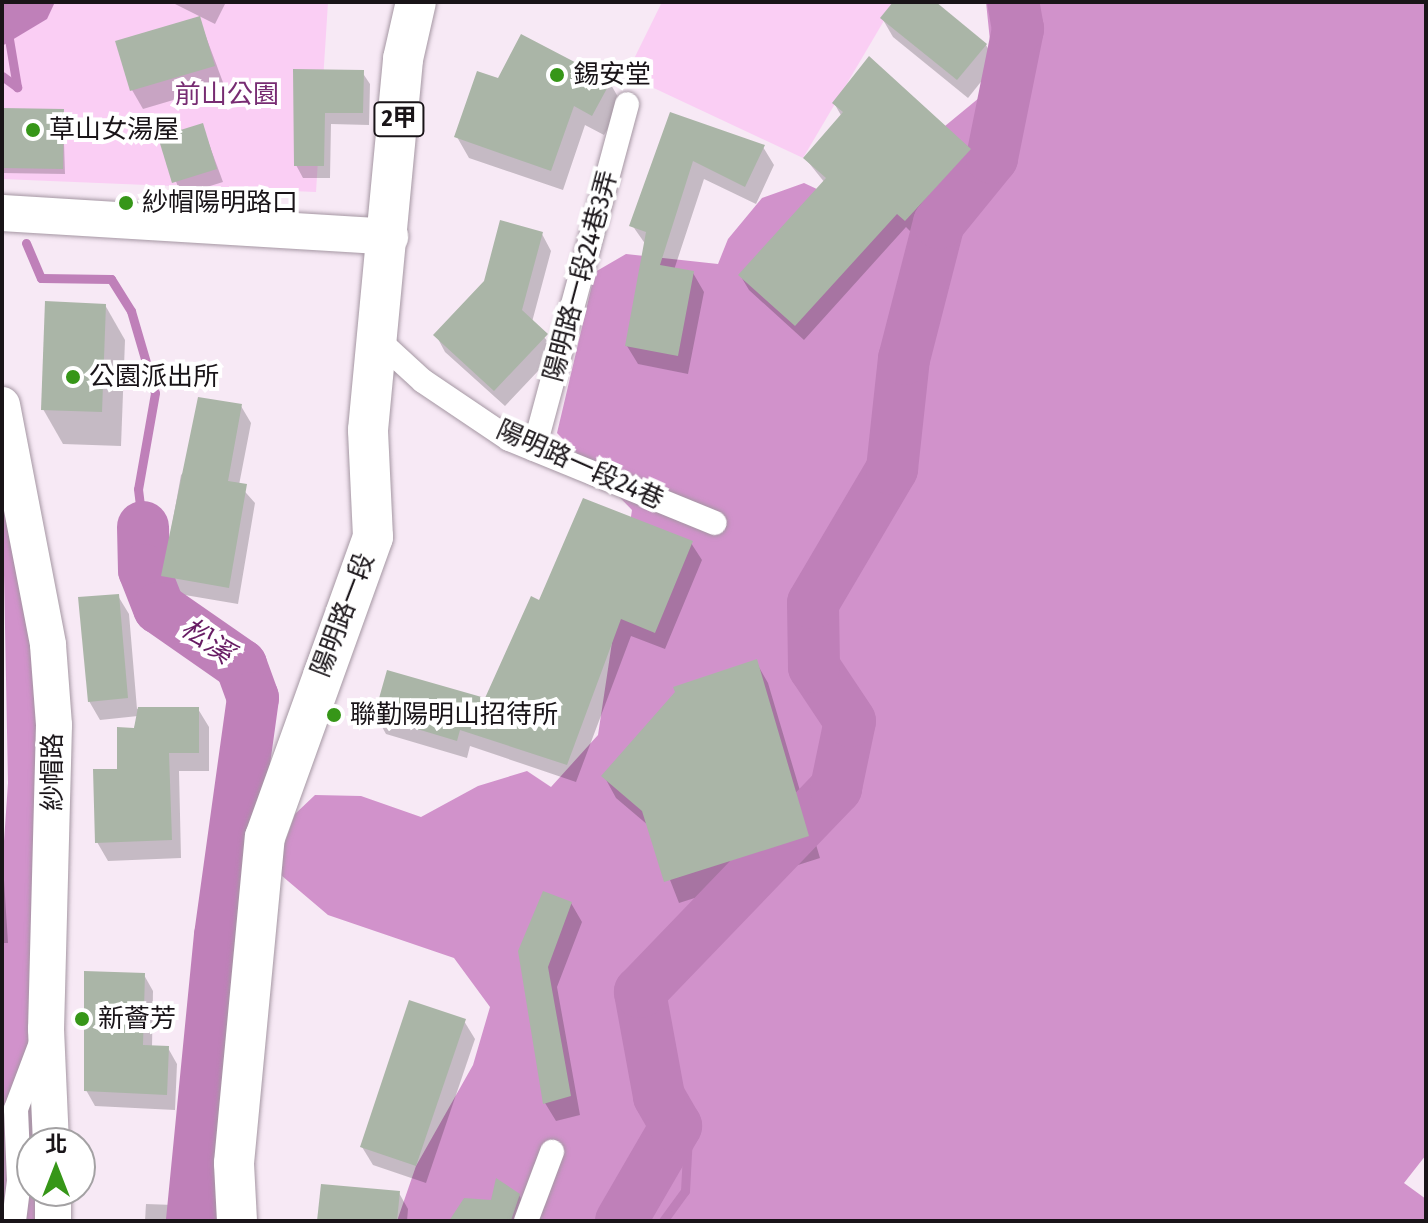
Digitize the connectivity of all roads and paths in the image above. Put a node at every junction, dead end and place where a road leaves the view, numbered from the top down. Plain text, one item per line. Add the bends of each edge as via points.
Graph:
1 (416, 2) edge
2 (627, 104) dead end
3 (2, 213) edge
4 (390, 237) junction
5 (376, 338) junction
6 (2, 405) edge
7 (534, 449) junction
8 (715, 523) dead end
9 (46, 1029) junction
10 (50, 1127) edge
11 (552, 1152) dead end
12 (14, 1221) edge
13 (237, 1221) edge
14 (526, 1221) edge

1 - 4 main road, 陽明路一段 / 2甲 via 403,59
2 - 7 street, 陽明路一段24巷3弄
3 - 4 street
4 - 5 main road, 陽明路一段 / 2甲
5 - 7 street, 陽明路一段24巷 via 423,381 509,439
5 - 13 main road, 陽明路一段 / 2甲 via 368,430 373,537 265,837 234,1163
6 - 9 street, 紗帽路 via 48,645 54,725
7 - 8 street, 陽明路一段24巷
9 - 10 street, 紗帽路
9 - 12 street via 16,1109 19,1181
11 - 14 street

